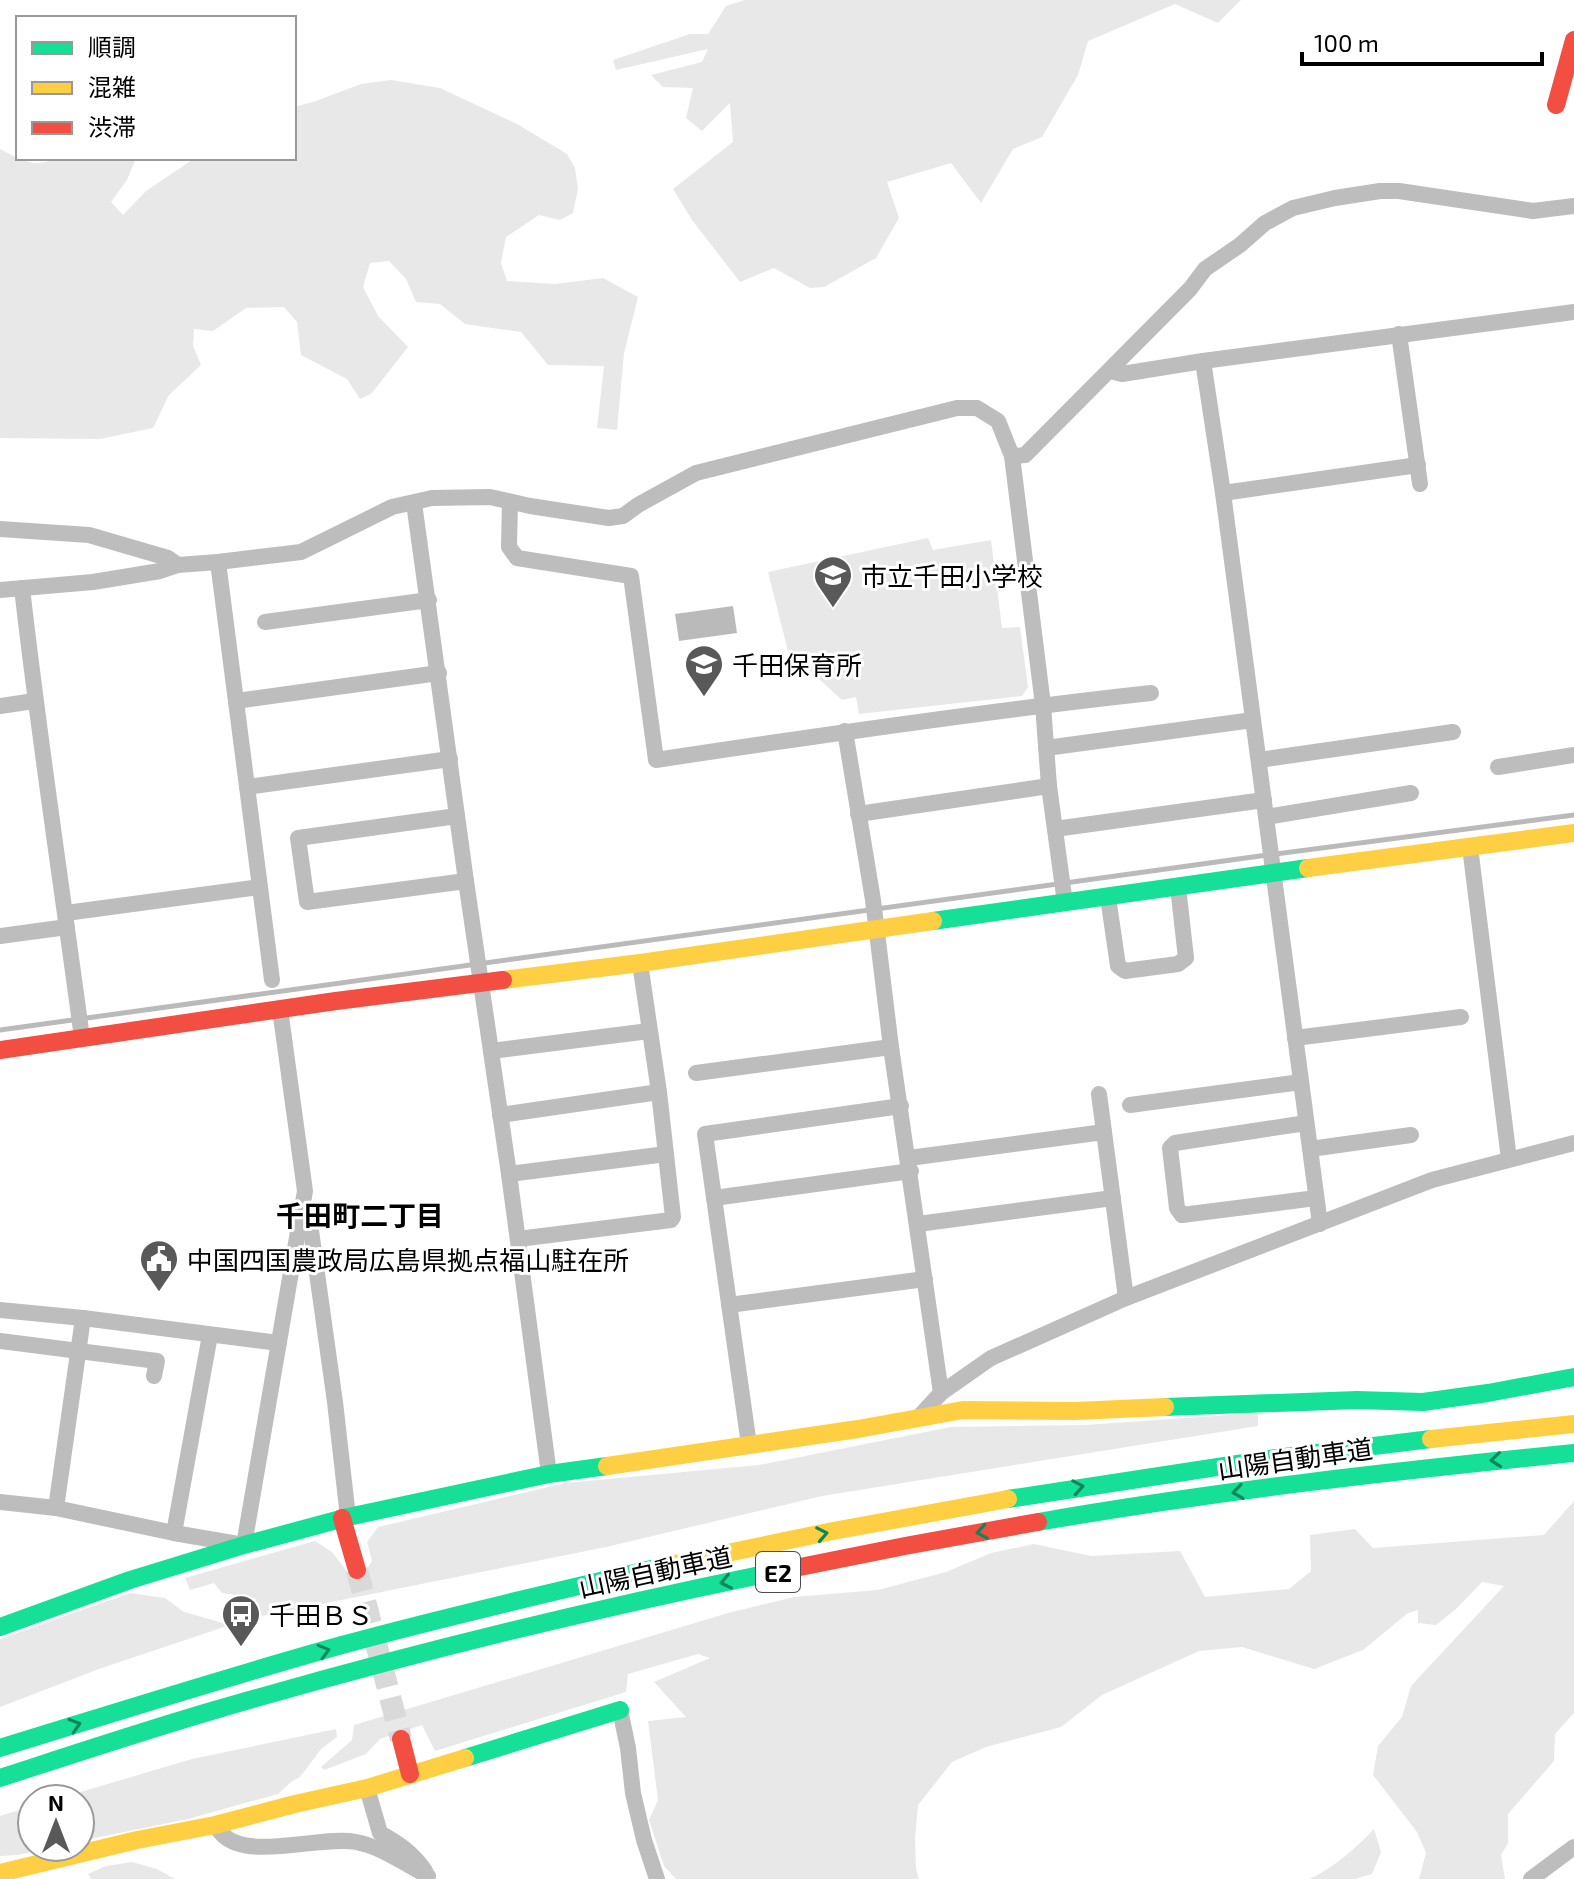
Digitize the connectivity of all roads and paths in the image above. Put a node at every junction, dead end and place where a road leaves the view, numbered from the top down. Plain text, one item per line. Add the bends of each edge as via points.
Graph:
1 (1574, 40) edge
2 (1556, 105) dead end
3 (1574, 206) edge
4 (1574, 312) edge
5 (1399, 334) junction
6 (1203, 361) junction
7 (1110, 371) junction
8 (1012, 456) junction
9 (1418, 465) junction
10 (1420, 484) dead end
11 (1223, 493) junction
12 (510, 502) junction
13 (414, 503) junction
14 (0, 529) edge
15 (218, 562) junction
16 (178, 565) junction
17 (22, 588) junction
18 (0, 590) edge
19 (429, 600) junction
20 (265, 622) dead end
21 (439, 673) junction
22 (1151, 693) dead end
23 (34, 701) junction
24 (236, 701) junction
25 (1043, 705) junction
26 (0, 706) edge
27 (1253, 720) junction
28 (845, 731) junction
29 (1453, 732) dead end
30 (1046, 748) junction
31 (1574, 755) edge
32 (450, 759) junction
33 (1259, 760) junction
34 (1498, 767) dead end
35 (1049, 786) junction
36 (247, 787) junction
37 (1411, 793) dead end
38 (1264, 800) junction
39 (858, 814) junction
40 (457, 816) junction
41 (1266, 817) junction
42 (1055, 829) junction
43 (1574, 833) edge
44 (1470, 847) junction
45 (1271, 861) junction
46 (466, 881) junction
47 (260, 887) junction
48 (1178, 887) junction
49 (1064, 891) junction
50 (1108, 897) junction
51 (66, 920) junction
52 (876, 925) junction
53 (0, 936) edge
54 (640, 963) junction
55 (480, 971) junction
56 (272, 980) dead end
57 (280, 1009) junction
58 (1461, 1017) dead end
59 (80, 1026) junction
60 (649, 1031) junction
61 (1295, 1038) junction
62 (891, 1047) junction
63 (0, 1050) edge
64 (491, 1051) junction
65 (696, 1073) dead end
66 (1301, 1082) junction
67 (659, 1092) junction
68 (1099, 1094) dead end
69 (1130, 1105) dead end
70 (901, 1106) junction
71 (500, 1115) junction
72 (1306, 1123) junction
73 (1104, 1132) junction
74 (1411, 1135) dead end
75 (1574, 1143) edge
76 (1310, 1149) junction
77 (666, 1154) junction
78 (1509, 1159) junction
79 (910, 1164) junction
80 (509, 1174) junction
81 (305, 1191) junction
82 (714, 1198) junction
83 (1113, 1198) junction
84 (1316, 1198) junction
85 (918, 1224) junction
86 (1320, 1224) junction
87 (518, 1239) junction
88 (925, 1279) junction
89 (1126, 1298) junction
90 (729, 1305) junction
91 (0, 1310) edge
92 (83, 1318) junction
93 (210, 1335) junction
94 (0, 1341) edge
95 (279, 1343) junction
96 (78, 1351) junction
97 (154, 1376) dead end
98 (1574, 1377) edge
99 (941, 1393) junction
100 (918, 1418) junction
101 (1574, 1424) edge
102 (749, 1445) junction
103 (1574, 1453) edge
104 (549, 1474) junction
105 (0, 1502) edge
106 (56, 1508) junction
107 (345, 1518) junction
108 (174, 1533) junction
109 (244, 1545) junction
110 (357, 1570) tunnel mouth
111 (0, 1627) edge
112 (620, 1710) joint
113 (401, 1739) tunnel mouth
114 (0, 1748) edge
115 (410, 1774) junction
116 (0, 1778) edge
117 (367, 1788) junction
118 (215, 1825) junction
119 (1574, 1847) edge
120 (0, 1873) edge
121 (429, 1878) edge
122 (657, 1879) edge
123 (1531, 1879) edge

1 - 2 main road
3 - 7 street via 1533,211 1380,191 1293,208 1205,269
4 - 5 street
5 - 6 street
5 - 9 street
6 - 7 street via 1122,374
6 - 11 street
7 - 8 street via 1025,455
8 - 12 street via 998,421 977,408 957,408 696,473 623,516
8 - 25 street
9 - 10 street
9 - 11 street
11 - 27 street
12 - 13 street via 490,497
12 - 28 street via 509,547 517,558 631,576 656,760
13 - 15 street via 392,507 301,552
13 - 19 street
14 - 16 street via 89,535
15 - 16 street
15 - 24 street
16 - 17 street via 93,582
17 - 18 street
17 - 23 street
19 - 20 street
19 - 21 street
21 - 24 street
21 - 32 street
22 - 25 street
23 - 26 street
23 - 51 street
24 - 36 street
25 - 28 street
25 - 30 street
27 - 30 street
27 - 33 street
28 - 39 street
29 - 33 street
30 - 35 street
31 - 34 street
32 - 36 street
32 - 40 street
33 - 38 street
35 - 39 street
35 - 42 street
36 - 47 street
37 - 41 street
38 - 41 street
38 - 42 street
39 - 52 street
40 - 46 street
40 - 46 street via 298,838 305,889 307,902
41 - 45 street
42 - 49 street
43 - 44 main road
44 - 45 main road
44 - 78 street
45 - 48 main road
45 - 61 street
46 - 55 street
47 - 51 street
47 - 56 street
48 - 50 main road
48 - 50 street via 1186,958 1178,964 1125,971 1118,966
49 - 50 main road
49 - 52 main road
51 - 53 street
51 - 59 street
52 - 54 main road
52 - 62 street
54 - 55 main road
54 - 60 street
55 - 57 main road
55 - 64 street
57 - 59 main road
57 - 81 street
58 - 61 street
59 - 63 main road
60 - 64 street
60 - 67 street
61 - 66 street
62 - 65 street
62 - 70 street
64 - 71 street
66 - 69 street
66 - 72 street
67 - 71 street
67 - 77 street
68 - 73 street
70 - 79 street
70 - 82 street via 705,1134
71 - 80 street
72 - 76 street
72 - 84 street via 1175,1143 1170,1148 1177,1208 1182,1215
73 - 79 street
73 - 83 street
74 - 76 street
75 - 78 street
76 - 84 street
77 - 80 street
77 - 87 street via 671,1220
78 - 86 street via 1432,1180
79 - 82 street
79 - 85 street
80 - 87 street
81 - 95 street
81 - 107 street via 335,1402
82 - 90 street
83 - 85 street
83 - 89 street
84 - 86 street
85 - 88 street
86 - 89 street
87 - 104 street
88 - 90 street
88 - 99 street
89 - 99 street via 991,1358
90 - 102 street
91 - 92 street
92 - 93 street
92 - 96 street
93 - 95 street
93 - 108 street
94 - 96 street
95 - 109 street
96 - 97 street via 157,1361
96 - 106 street
98 - 100 main road via 1423,1402 963,1410
99 - 100 street
100 - 102 main road
114 -> 101 main road, 山陽自動車道 / E2 via 392,1632 687,1561 1118,1480 1301,1453
102 - 104 main road
103 -> 116 main road, 山陽自動車道 / E2 via 1303,1482 1124,1508 735,1580 370,1667
104 - 107 main road
105 - 106 street
106 - 108 street
107 - 109 main road
107 - 110 main road
108 - 109 street
109 - 111 main road
112 - 115 main road
112 - 122 street via 633,1793
113 - 115 main road
115 - 117 main road
117 - 118 main road
117 - 121 street via 380,1833 404,1847
118 - 120 main road
118 - 121 street via 224,1837 245,1845 353,1841 375,1847
119 - 123 street

